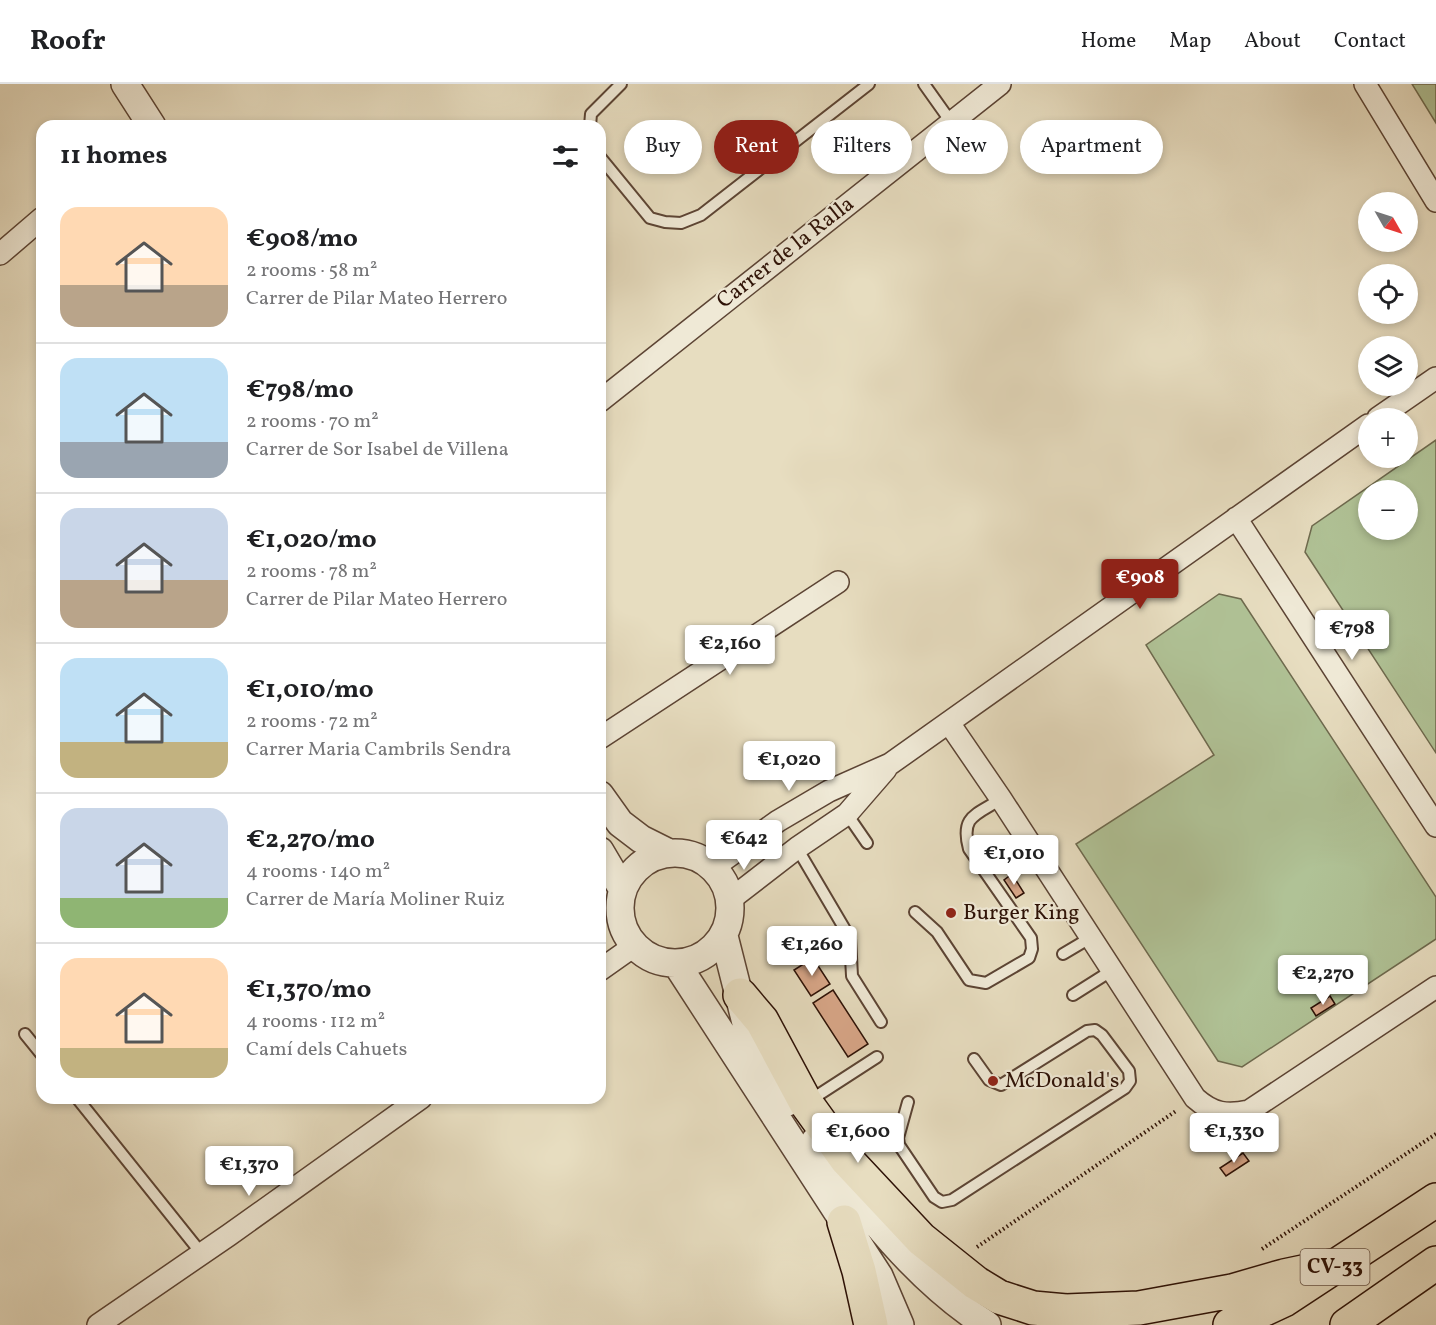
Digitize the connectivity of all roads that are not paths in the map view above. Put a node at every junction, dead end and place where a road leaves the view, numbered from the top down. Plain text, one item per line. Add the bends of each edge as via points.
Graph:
1 (125, 84) edge
2 (621, 84) edge
3 (869, 84) edge
4 (924, 84) edge
5 (1000, 84) edge
6 (1365, 84) edge
7 (147, 120) edge
8 (590, 120) edge
9 (950, 120) edge
10 (954, 120) edge
11 (924, 143) edge
12 (606, 164) edge
13 (1436, 201) edge
14 (36, 223) edge
15 (0, 255) edge
16 (1436, 378) edge
17 (606, 396) edge
18 (1392, 408) edge
19 (1358, 432) edge
20 (1236, 518) junction
21 (838, 582) dead end
22 (949, 723) junction
23 (606, 734) edge
24 (890, 764) junction
25 (1001, 799) junction
26 (606, 803) edge
27 (847, 814) junction
28 (1436, 826) edge
29 (867, 843) dead end
30 (797, 848) junction
31 (667, 852) junction
32 (606, 861) edge
33 (714, 867) junction
34 (623, 890) junction
35 (731, 899) junction
36 (915, 912) dead end
37 (724, 936) junction
38 (1090, 938) junction
39 (634, 946) junction
40 (1063, 954) dead end
41 (676, 963) junction
42 (606, 966) edge
43 (1111, 971) junction
44 (1436, 987) edge
45 (740, 995) junction
46 (1073, 995) dead end
47 (881, 1022) dead end
48 (25, 1034) dead end
49 (36, 1048) edge
50 (877, 1058) dead end
51 (974, 1059) dead end
52 (908, 1102) dead end
53 (806, 1103) junction
54 (82, 1104) edge
55 (413, 1104) edge
56 (1436, 1200) edge
57 (844, 1222) junction
58 (202, 1254) junction
59 (1436, 1263) edge
60 (1341, 1264) junction
61 (1386, 1296) junction
62 (98, 1325) edge
63 (871, 1325) edge
64 (900, 1325) edge
65 (987, 1325) edge
66 (1230, 1325) edge
67 (1347, 1325) edge
68 (1362, 1325) edge

1 - 7 street
2 - 8 lane via 591,114
3 - 12 lane via 701,215 681,223 650,218
4 - 9 lane
5 - 10 street, Carrer de la Ralla
6 - 13 street
11 - 17 street, Carrer de la Ralla
14 - 15 street
16 - 18 street
19 - 20 street
20 - 22 street
20 - 28 street
21 - 23 street
22 - 24 street
22 - 25 street
24 - 27 street
24 - 33 street via 829,791 778,821
25 - 36 lane via 969,819 964,832 969,849 1031,938 1029,957 986,983 969,980 937,932
25 - 38 street
26 - 31 street via 620,823
27 - 29 lane
27 - 30 street
30 - 35 street
30 - 47 lane via 850,938 852,976
31 - 33 street via 699,857
31 - 34 street via 638,866
32 - 34 street
33 - 35 street via 726,883
34 - 39 street via 621,917
35 - 37 street
37 - 41 street via 693,961
37 - 45 street
38 - 40 lane
38 - 43 street
39 - 41 street via 654,959
39 - 42 street
41 - 57 street
43 - 44 street via 1195,1098 1216,1113 1232,1114 1249,1111
43 - 46 lane
45 - 53 highway via 762,1021
45 - 65 street via 748,1030 784,1096 836,1172 903,1253 960,1307
48 - 49 lane
50 - 53 lane
51 - 52 lane via 989,1080 1001,1085 1087,1031 1095,1030 1129,1071 1130,1081 1125,1088 952,1200 942,1202 933,1197 899,1145
53 - 60 highway via 847,1160 921,1239 976,1283 999,1297 1033,1308 1139,1308 1232,1291
54 - 58 lane
55 - 58 street
56 - 60 highway, CV-33
57 - 63 highway
57 - 64 street via 879,1276
58 - 62 street
59 - 61 highway, CV-33
60 - 66 highway, CV-33 via 1284,1300
61 - 67 highway, CV-33
61 - 68 highway

